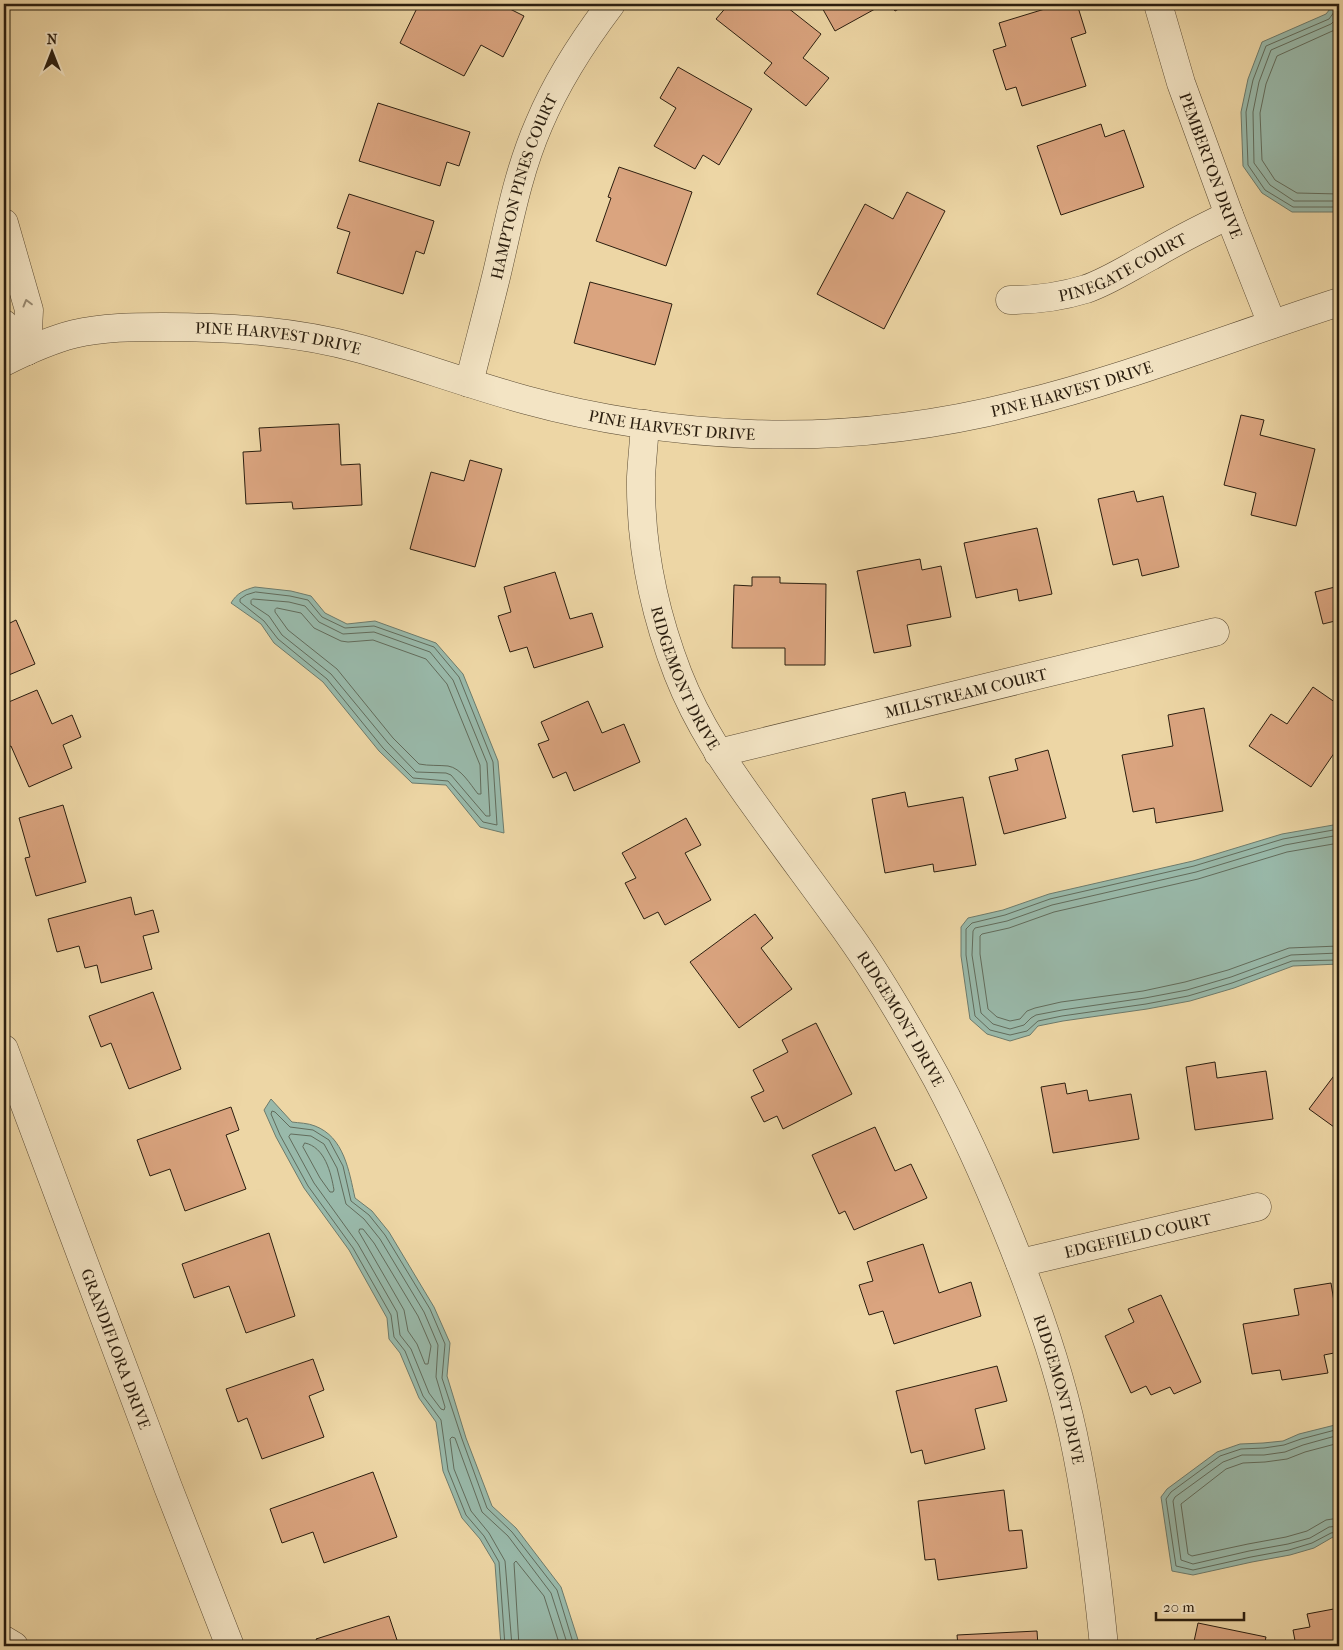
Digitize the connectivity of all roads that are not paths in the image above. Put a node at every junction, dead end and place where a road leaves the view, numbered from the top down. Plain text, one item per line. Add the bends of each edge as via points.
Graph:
1 (611, 4) edge
2 (1158, 4) edge
3 (1229, 215) junction
4 (4, 223) edge
5 (1010, 300) dead end
6 (1339, 302) edge
7 (4, 324) edge
8 (1272, 324) junction
9 (16, 357) edge
10 (469, 383) junction
11 (645, 424) junction
12 (1215, 632) dead end
13 (718, 753) junction
14 (4, 1049) edge
15 (1257, 1207) dead end
16 (1020, 1263) junction
17 (4, 1640) edge
18 (14, 1646) edge
19 (230, 1646) edge
20 (1104, 1646) edge

1 - 10 street, HAMPTON PINES COURT via 570,64 529,149 514,196
2 - 3 street, PEMBERTON DRIVE via 1181,83
3 - 5 street, PINEGATE COURT via 1087,288 1038,300
3 - 8 street, PEMBERTON DRIVE
9 -> 4 street via 29,310
6 - 8 street, PINE HARVEST DRIVE
7 - 9 street
8 - 11 street, PINE HARVEST DRIVE via 1060,394 934,422 800,434 751,434
9 - 10 street, PINE HARVEST DRIVE via 54,340 92,330 148,327 240,329 329,341
10 - 11 street, PINE HARVEST DRIVE via 568,410
11 - 13 street, RIDGEMONT DRIVE via 642,512 656,606 679,677
12 - 13 street, MILLSTREAM COURT
13 - 16 street, RIDGEMONT DRIVE via 881,982 961,1125
14 - 19 street, GRANDIFLORA DRIVE
15 - 16 street, EDGEFIELD COURT
16 - 20 street, RIDGEMONT DRIVE via 1047,1341 1073,1434 1098,1581
17 - 18 street

